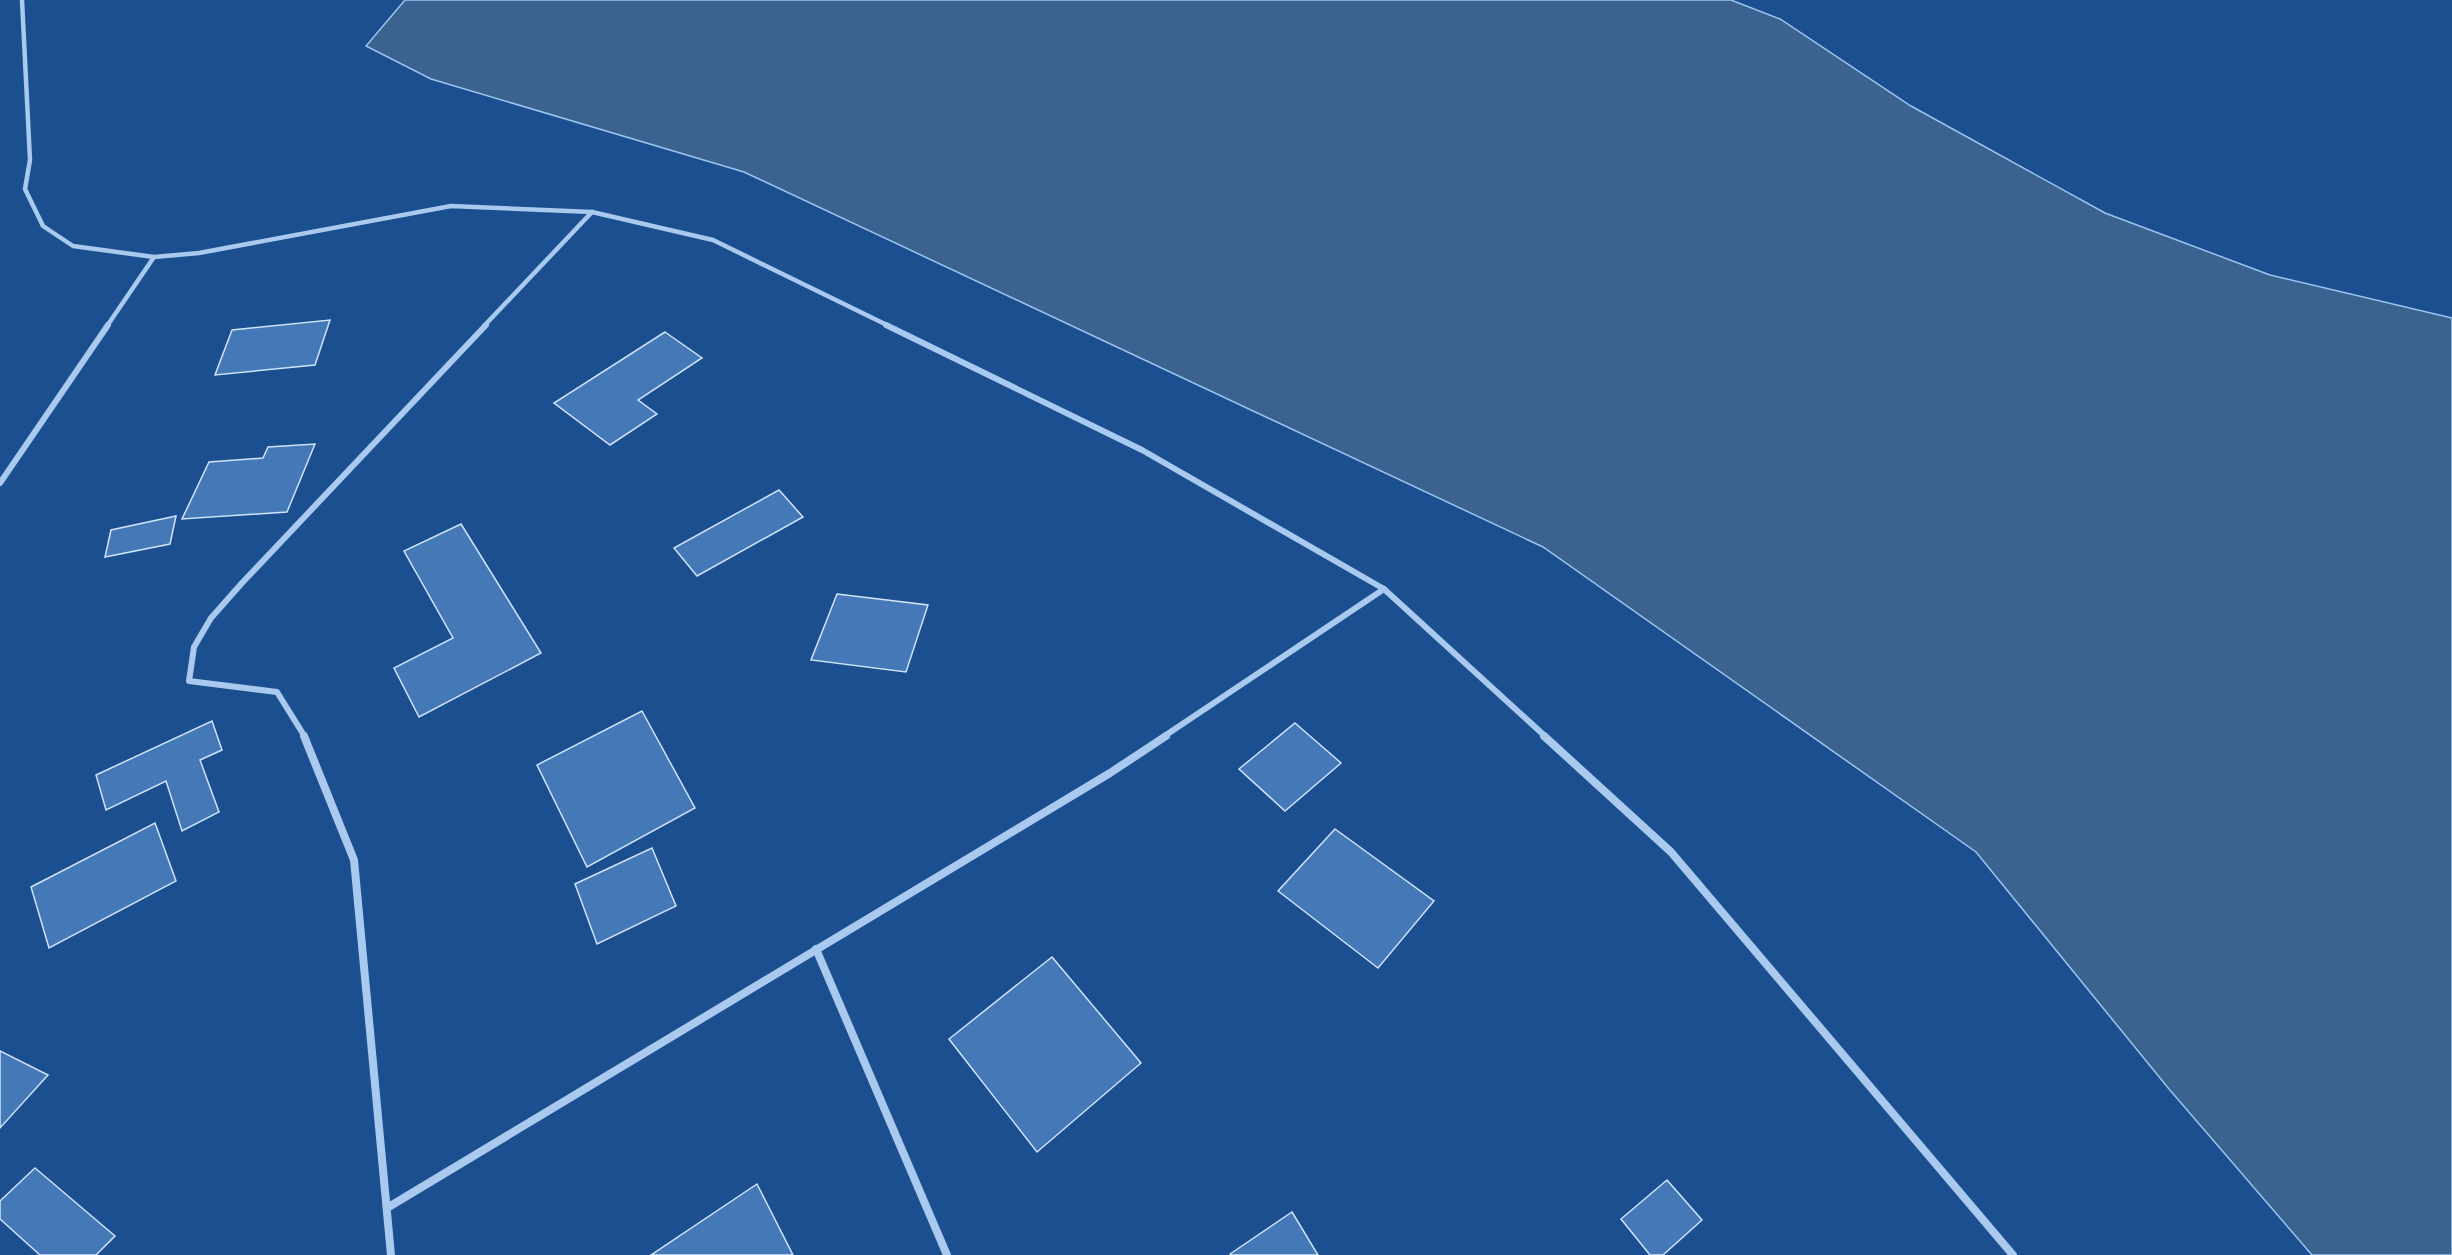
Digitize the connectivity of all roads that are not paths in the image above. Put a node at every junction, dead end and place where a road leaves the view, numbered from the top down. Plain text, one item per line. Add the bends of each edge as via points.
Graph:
1 (22, 0) edge
2 (592, 212) junction
3 (154, 257) junction
4 (0, 483) edge
5 (1384, 589) junction
6 (816, 949) junction
7 (387, 1208) junction
8 (391, 1255) edge
9 (947, 1255) edge
10 (2013, 1255) edge

1 - 3 street via 30,160 25,189 43,226 72,246
2 - 3 street via 452,206 199,254
2 - 5 street via 713,240 1142,450
2 - 7 street via 242,583 211,618 194,647 189,681 277,692 310,745 343,828 354,860
3 - 4 street
5 - 6 street via 1110,773
5 - 10 street via 1671,852
6 - 7 street
6 - 9 street
7 - 8 street

